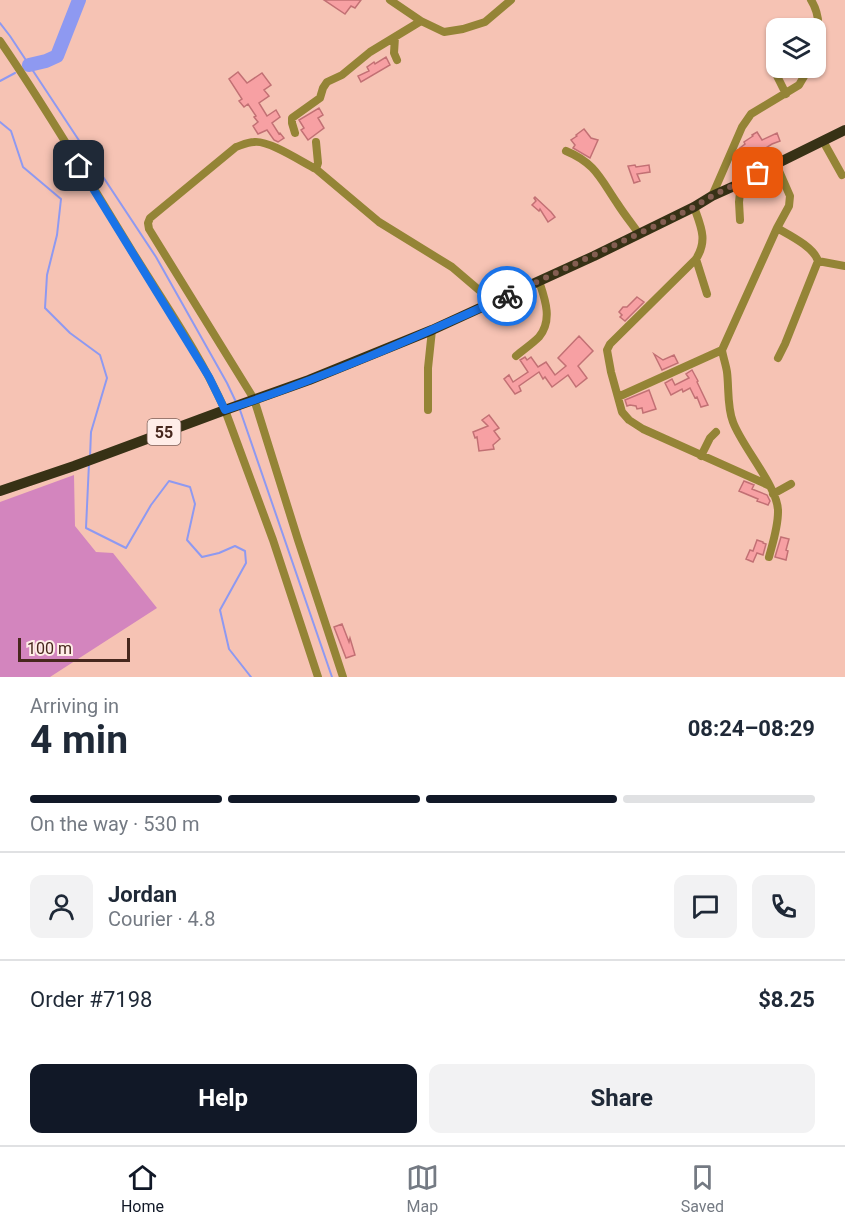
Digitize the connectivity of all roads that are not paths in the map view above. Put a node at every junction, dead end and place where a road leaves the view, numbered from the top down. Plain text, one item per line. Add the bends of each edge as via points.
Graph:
1 (390, 0) edge
2 (511, 0) edge
3 (811, 0) edge
4 (403, 4) edge
5 (818, 18) edge
6 (422, 21) junction
7 (395, 36) junction
8 (0, 41) edge
9 (397, 60) dead end
10 (778, 78) edge
11 (803, 78) edge
12 (786, 94) junction
13 (845, 130) edge
14 (295, 133) dead end
15 (823, 141) junction
16 (316, 142) dead end
17 (566, 151) dead end
18 (776, 164) junction
19 (316, 170) junction
20 (842, 175) dead end
21 (741, 183) junction
22 (712, 196) junction
23 (694, 207) junction
24 (740, 220) dead end
25 (777, 228) junction
26 (639, 234) junction
27 (696, 259) junction
28 (818, 261) junction
29 (845, 266) edge
30 (539, 281) junction
31 (707, 294) dead end
32 (493, 302) junction
33 (432, 330) junction
34 (722, 350) junction
35 (516, 356) dead end
36 (778, 358) dead end
37 (618, 397) junction
38 (252, 400) junction
39 (226, 410) junction
40 (428, 410) dead end
41 (716, 432) dead end
42 (701, 456) junction
43 (791, 484) dead end
44 (768, 485) junction
45 (0, 491) edge
46 (773, 494) junction
47 (769, 557) dead end
48 (318, 677) edge
49 (343, 677) edge

1 - 4 street
2 - 6 street via 485,22 463,29 444,32
3 - 5 street
4 - 6 street
6 - 7 street
7 - 9 street
7 - 14 street via 327,82 320,98 292,118
8 - 39 street
10 - 12 street
11 - 12 street
12 - 22 street via 752,114 742,127
13 - 15 highway, 55
15 - 18 highway, 55
15 - 20 street
16 - 19 street
17 - 26 street via 580,157 597,173
18 - 21 highway, 55
18 - 25 street via 790,196 789,207
19 - 32 street via 379,222 453,267
19 - 38 street via 268,144 246,143 227,154 148,223
21 - 22 highway, 55
21 - 24 street
22 - 23 highway, 55
23 - 26 highway, 55
23 - 27 street via 703,232
25 - 28 street via 814,253
25 - 34 street
26 - 30 highway, 55
27 - 31 street
27 - 37 street via 610,344 607,350
28 - 29 street
28 - 36 street
30 - 32 highway, 55
30 - 35 street via 547,303 547,317 539,336
32 - 33 highway, 55
33 - 38 highway, 55
33 - 40 street
34 - 37 street
34 - 44 street via 732,420
37 - 42 street via 629,420
38 - 39 highway, 55
38 - 49 street
39 - 45 highway, 55
39 - 48 street
41 - 42 street
42 - 44 street
43 - 46 street
44 - 46 street
46 - 47 street via 779,510

